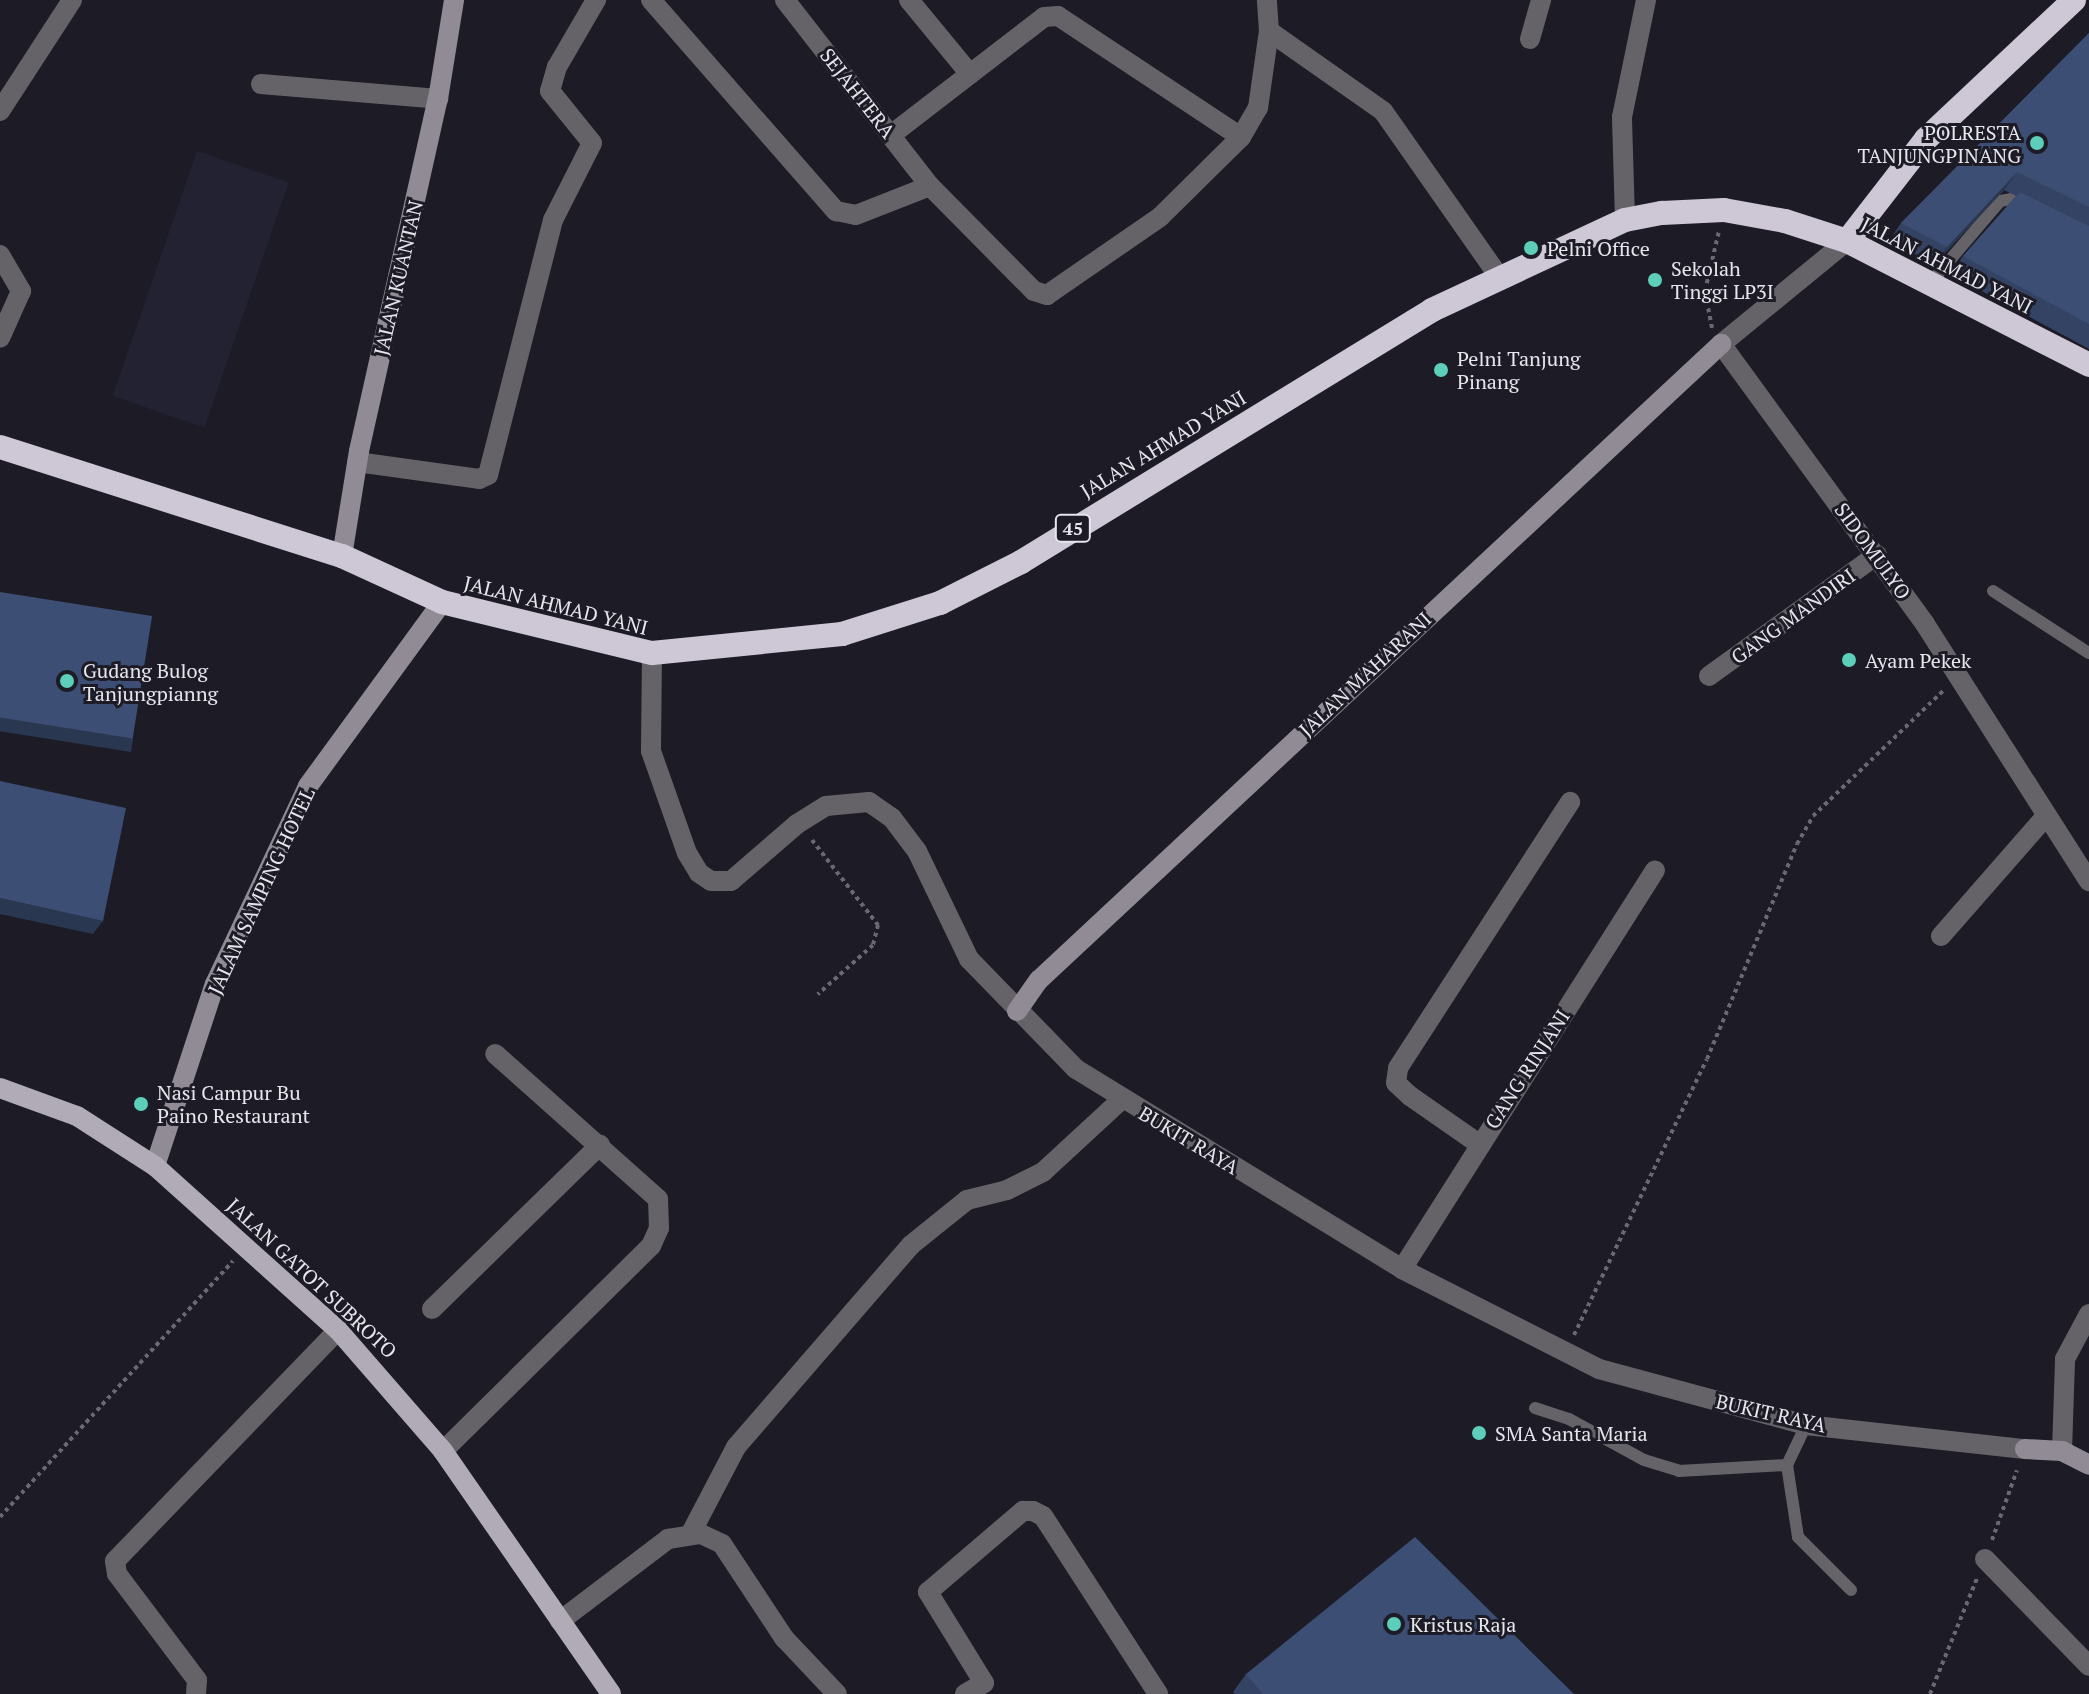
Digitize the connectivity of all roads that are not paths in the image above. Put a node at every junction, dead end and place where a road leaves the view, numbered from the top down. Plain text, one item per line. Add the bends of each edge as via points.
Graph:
1 (72, 0) edge
2 (454, 0) edge
3 (596, 0) edge
4 (651, 0) edge
5 (785, 0) edge
6 (909, 0) edge
7 (1267, 0) edge
8 (1541, 0) edge
9 (1646, 0) edge
10 (2074, 0) edge
11 (1269, 31) junction
12 (1530, 39) dead end
13 (970, 74) junction
14 (261, 84) dead end
15 (438, 99) junction
16 (0, 111) edge
17 (891, 135) junction
18 (1241, 137) junction
19 (930, 186) junction
20 (2037, 213) edge
21 (1625, 220) junction
22 (1847, 241) junction
23 (0, 255) edge
24 (1498, 275) junction
25 (1932, 281) junction
26 (0, 338) edge
27 (1721, 344) junction
28 (2089, 365) edge
29 (0, 447) edge
30 (357, 462) junction
31 (1877, 555) junction
32 (342, 556) junction
33 (1993, 591) dead end
34 (442, 602) junction
35 (652, 653) junction
36 (2089, 653) edge
37 (1709, 676) dead end
38 (1570, 802) dead end
39 (2046, 816) junction
40 (1655, 871) dead end
41 (2089, 881) edge
42 (1941, 936) dead end
43 (1017, 1011) junction
44 (495, 1054) dead end
45 (0, 1088) edge
46 (1122, 1099) junction
47 (1479, 1144) junction
48 (600, 1145) junction
49 (155, 1166) junction
50 (1402, 1269) junction
51 (432, 1309) dead end
52 (2089, 1314) edge
53 (338, 1330) junction
54 (1535, 1408) dead end
55 (1806, 1425) junction
56 (443, 1451) junction
57 (2062, 1451) junction
58 (1787, 1465) junction
59 (2089, 1465) edge
60 (690, 1535) junction
61 (1985, 1559) dead end
62 (1851, 1590) dead end
63 (560, 1621) junction
64 (2089, 1666) edge
65 (987, 1688) edge
66 (196, 1694) edge
67 (611, 1694) edge
68 (837, 1694) edge
69 (965, 1694) edge
70 (1158, 1694) edge

1 - 16 street
2 - 15 street, JALAN KUANTAN
3 - 30 street via 557,67 550,91 592,143 553,220 488,475 479,479
4 - 19 street via 836,211 856,215
5 - 17 street, SEJAHTERA
6 - 13 street
7 - 11 street
8 - 12 street
9 - 21 street via 1622,117
10 - 22 highway via 1926,139
11 - 18 street via 1258,108
11 - 24 street via 1383,111
13 - 17 street
13 - 18 street via 1044,17 1058,16
14 - 15 street
15 - 30 street, JALAN KUANTAN
17 - 19 street, SEJAHTERA
18 - 19 street, SEJAHTERA via 1160,217 1047,295 1034,291
20 - 25 lane via 2011,199 2000,201
21 - 22 highway, JALAN AHMAD YANI / 45 via 1724,210 1785,221
21 - 24 highway, JALAN AHMAD YANI / 45 via 1556,255
22 - 25 highway, JALAN AHMAD YANI / 45
22 - 27 street
23 - 26 street via 21,291
24 - 35 highway, JALAN AHMAD YANI / 45 via 1227,432 1021,562 940,603 842,634
25 - 28 highway, JALAN AHMAD YANI / 45
27 - 31 street, SIDOMULYO
27 - 43 street, JALAN MAHARANI via 1039,980
29 - 32 highway, JALAN AHMAD YANI / 45
30 - 32 street, JALAN KUANTAN
31 - 37 street, GANG MANDIRI
31 - 39 street, SIDOMULYO
32 - 34 highway, JALAN AHMAD YANI / 45
33 - 36 lane
34 - 35 highway, JALAN AHMAD YANI / 45
34 - 49 street, JALAM SAMPING HOTEL via 308,786 215,984
35 - 43 street, BUKIT RAYA via 651,751 699,873 711,881 731,881 826,806 869,802 892,818 917,851 969,959
38 - 47 street via 1398,1068 1396,1083
39 - 41 street, SIDOMULYO
39 - 42 street
40 - 47 street, GANG RINJANI
43 - 46 street, BUKIT RAYA via 1076,1069
44 - 48 street
45 - 49 main road, JALAN GATOT SUBROTO via 77,1116
46 - 50 street, BUKIT RAYA
46 - 60 street via 1043,1172 1007,1190 967,1200 911,1245 736,1447
47 - 50 street, GANG RINJANI
48 - 51 street
48 - 56 street via 658,1199 659,1228 651,1246
49 - 53 main road, JALAN GATOT SUBROTO
50 - 55 street, BUKIT RAYA via 1599,1369
52 - 57 street via 2065,1359
53 - 56 main road, JALAN GATOT SUBROTO
53 - 66 street via 115,1561 117,1574 197,1680
54 - 58 lane via 1679,1471
55 - 57 street, BUKIT RAYA
55 - 58 lane
56 - 63 main road, JALAN GATOT SUBROTO
57 - 59 street
58 - 62 lane via 1798,1537
60 - 63 street via 668,1539
60 - 68 street via 722,1544 784,1638
61 - 64 street
63 - 67 main road, JALAN GATOT SUBROTO
65 - 69 street
65 - 70 street via 928,1592 1023,1511 1033,1511 1043,1516

